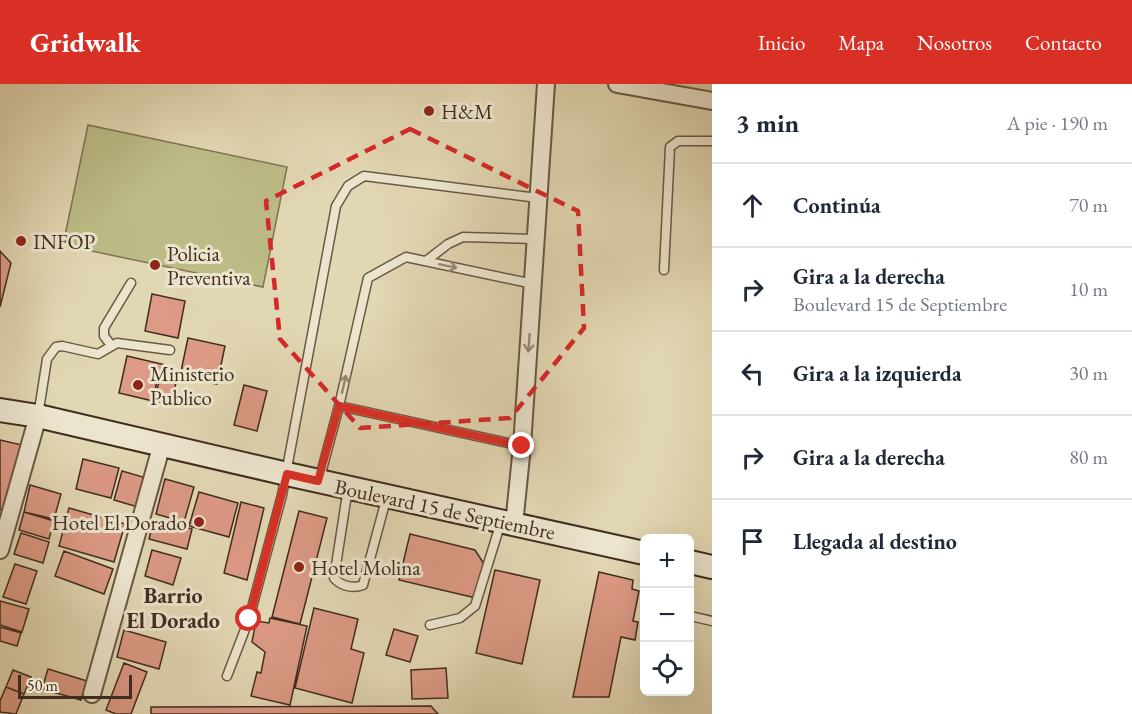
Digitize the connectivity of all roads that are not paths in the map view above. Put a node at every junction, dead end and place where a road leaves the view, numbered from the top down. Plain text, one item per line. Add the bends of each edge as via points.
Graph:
1 (546, 84) edge
2 (617, 84) edge
3 (712, 102) edge
4 (712, 141) edge
5 (538, 198) junction
6 (536, 239) junction
7 (426, 261) junction
8 (663, 270) dead end
9 (131, 283) dead end
10 (533, 284) junction
11 (111, 345) junction
12 (170, 350) dead end
13 (339, 406) junction
14 (0, 410) edge
15 (38, 416) junction
16 (162, 444) junction
17 (522, 446) junction
18 (287, 474) junction
19 (318, 481) junction
20 (348, 488) junction
21 (387, 496) junction
22 (507, 523) junction
23 (0, 550) edge
24 (640, 552) edge
25 (694, 563) edge
26 (712, 567) edge
27 (694, 617) edge
28 (712, 621) edge
29 (430, 625) dead end
30 (227, 676) dead end
31 (92, 694) dead end

1 - 5 street
2 - 3 street
4 - 8 lane via 678,141 670,147
5 - 6 street
5 - 18 lane via 364,176 348,186 336,206
6 - 7 lane via 463,237
6 - 10 street
7 -> 10 lane
13 -> 7 lane via 368,278 406,257
9 - 11 lane via 104,328 104,336
10 -> 17 street
11 - 12 lane
11 - 15 lane via 98,354 62,346 52,350 47,359
13 - 17 lane
13 - 19 lane
14 - 15 street, Boulevard 15 de Septiembre
15 - 16 street, Boulevard 15 de Septiembre
15 - 23 street
16 - 18 street, Boulevard 15 de Septiembre
16 - 31 street
17 - 22 street
18 - 19 street, Boulevard 15 de Septiembre
18 - 30 lane via 249,619
19 - 20 street, Boulevard 15 de Septiembre
20 - 21 street, Boulevard 15 de Septiembre
20 - 21 lane via 334,578 339,584 356,588 363,585
21 - 22 street, Boulevard 15 de Septiembre
22 - 24 street, Boulevard 15 de Septiembre
22 - 29 lane via 475,606 460,618
25 - 26 street
27 - 28 lane

